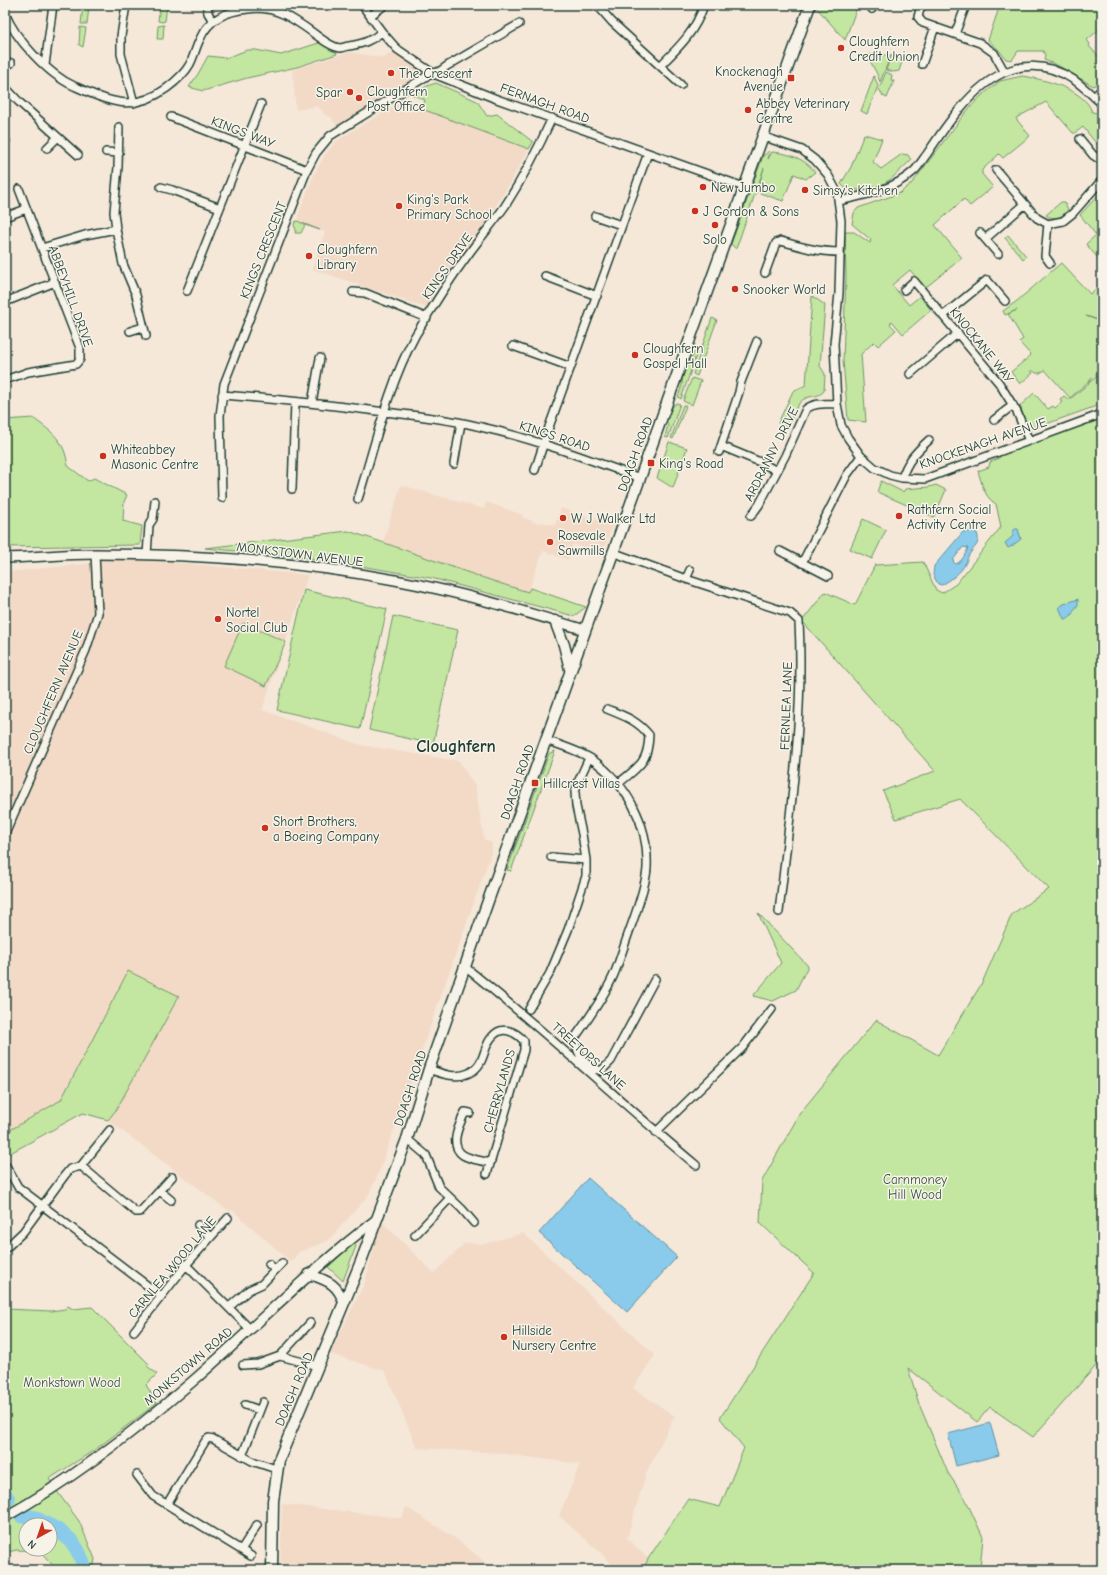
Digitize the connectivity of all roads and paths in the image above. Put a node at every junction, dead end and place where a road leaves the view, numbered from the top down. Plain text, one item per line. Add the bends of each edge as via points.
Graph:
1 (53, 5) edge
2 (126, 5) edge
3 (207, 5) edge
4 (362, 5) edge
5 (385, 5) edge
6 (597, 5) edge
7 (704, 5) edge
8 (810, 5) edge
9 (923, 5) edge
10 (966, 5) edge
11 (5, 13) edge
12 (370, 16) junction
13 (213, 21) junction
14 (519, 24) dead end
15 (935, 27) junction
16 (382, 32) junction
17 (956, 34) junction
18 (12, 63) dead end
19 (922, 64) dead end
20 (45, 65) junction
21 (660, 66) junction
22 (5, 67) edge
23 (1004, 72) junction
24 (434, 74) junction
25 (681, 85) dead end
26 (5, 87) edge
27 (1102, 89) edge
28 (1094, 97) junction
29 (134, 103) junction
30 (261, 104) dead end
31 (1102, 104) edge
32 (171, 117) dead end
33 (552, 118) junction
34 (119, 127) dead end
35 (762, 136) junction
36 (57, 138) junction
37 (1080, 139) dead end
38 (244, 145) junction
39 (47, 148) dead end
40 (106, 152) dead end
41 (648, 152) junction
42 (118, 154) junction
43 (78, 155) dead end
44 (1102, 161) edge
45 (307, 170) junction
46 (996, 170) dead end
47 (1102, 180) edge
48 (161, 187) dead end
49 (744, 187) junction
50 (19, 189) dead end
51 (839, 201) junction
52 (1024, 205) junction
53 (220, 208) junction
54 (26, 210) junction
55 (595, 216) dead end
56 (5, 217) edge
57 (1048, 224) junction
58 (621, 225) junction
59 (116, 229) junction
60 (42, 248) junction
61 (840, 252) junction
62 (998, 254) dead end
63 (1050, 263) dead end
64 (765, 273) dead end
65 (545, 276) dead end
66 (55, 282) junction
67 (904, 290) dead end
68 (187, 291) dead end
69 (353, 292) dead end
70 (597, 296) junction
71 (5, 302) edge
72 (1005, 302) dead end
73 (944, 315) junction
74 (427, 318) junction
75 (143, 327) junction
76 (130, 331) dead end
77 (958, 333) junction
78 (146, 336) dead end
79 (756, 341) dead end
80 (513, 346) dead end
81 (320, 358) dead end
82 (571, 367) junction
83 (910, 374) dead end
84 (5, 380) edge
85 (222, 395) junction
86 (295, 402) junction
87 (312, 403) junction
88 (837, 404) junction
89 (1013, 405) junction
90 (385, 412) junction
91 (1102, 414) edge
92 (994, 420) dead end
93 (461, 423) junction
94 (929, 440) dead end
95 (1029, 441) junction
96 (543, 444) junction
97 (861, 456) junction
98 (454, 464) dead end
99 (535, 470) dead end
100 (776, 472) junction
101 (640, 478) junction
102 (902, 478) junction
103 (292, 489) dead end
104 (222, 498) dead end
105 (358, 499) dead end
106 (155, 501) dead end
107 (751, 516) dead end
108 (780, 551) dead end
109 (612, 552) junction
110 (95, 554) junction
111 (148, 555) junction
112 (5, 558) edge
113 (802, 563) junction
114 (690, 570) dead end
115 (828, 576) dead end
116 (686, 579) junction
117 (555, 621) junction
118 (585, 630) junction
119 (570, 670) junction
120 (607, 709) dead end
121 (545, 740) junction
122 (589, 758) junction
123 (619, 783) junction
124 (5, 834) edge
125 (551, 857) dead end
126 (586, 860) junction
127 (779, 912) dead end
128 (465, 967) junction
129 (655, 979) dead end
130 (529, 1009) dead end
131 (772, 1009) dead end
132 (429, 1069) junction
133 (470, 1113) dead end
134 (110, 1130) dead end
135 (656, 1132) junction
136 (407, 1139) junction
137 (490, 1164) junction
138 (696, 1165) dead end
139 (6, 1166) edge
140 (81, 1166) junction
141 (487, 1174) dead end
142 (8, 1176) edge
143 (172, 1177) dead end
144 (160, 1190) junction
145 (450, 1198) junction
146 (171, 1200) dead end
147 (42, 1206) junction
148 (228, 1218) dead end
149 (377, 1219) junction
150 (474, 1223) dead end
151 (198, 1225) dead end
152 (415, 1235) dead end
153 (210, 1237) junction
154 (5, 1248) edge
155 (282, 1263) dead end
156 (269, 1264) dead end
157 (186, 1265) junction
158 (275, 1270) junction
159 (309, 1274) junction
160 (161, 1296) junction
161 (344, 1303) junction
162 (229, 1307) junction
163 (310, 1323) dead end
164 (250, 1329) junction
165 (134, 1332) dead end
166 (280, 1356) junction
167 (243, 1365) dead end
168 (318, 1366) junction
169 (263, 1402) dead end
170 (245, 1405) dead end
171 (259, 1410) junction
172 (242, 1456) junction
173 (276, 1468) junction
174 (137, 1474) dead end
175 (166, 1504) junction
176 (5, 1517) edge
177 (257, 1525) dead end
178 (241, 1550) junction
179 (250, 1556) dead end
180 (272, 1570) edge

1 - 20 street
2 - 29 street via 121,54
3 - 13 street
4 - 12 street, FERNAGH ROAD
5 - 12 street
6 - 21 street
7 - 21 street via 689,36
8 - 35 main road, DOAGH ROAD
9 - 15 street via 918,17 923,23
10 - 17 street
11 - 20 street via 22,43
12 - 16 street, FERNAGH ROAD
13 - 16 street via 223,14 265,7 282,13 326,42 340,48 365,43
13 - 29 street via 206,27 189,66 175,82 156,96
14 - 24 street, KINGS CRESCENT
15 - 17 street
15 - 19 street
16 - 24 street, FERNAGH ROAD via 397,49
17 - 23 street via 994,53
18 - 22 street
20 - 29 street via 68,83 86,91 119,103
21 - 25 street
23 - 28 street via 1027,66 1054,70 1074,80
23 - 51 street via 993,77 959,110 908,175 879,192
24 - 33 street, FERNAGH ROAD
24 - 45 street, KINGS CRESCENT via 330,136 316,153
26 - 36 street
27 - 28 street
28 - 31 street
30 - 38 street
32 - 38 street, KINGS WAY
33 - 41 street, FERNAGH ROAD
33 - 74 street, KINGS DRIVE via 539,147 504,208 444,289
34 - 42 street
35 - 49 main road, DOAGH ROAD
35 - 51 street, KNOCKENAGH AVENUE via 802,150 815,160 832,181
36 - 39 street
36 - 43 street
37 - 44 street via 1093,155
38 - 45 street, KINGS WAY
38 - 53 street
40 - 42 street
41 - 49 street, FERNAGH ROAD
41 - 58 street
42 - 59 street via 114,207
45 - 85 street, KINGS CRESCENT via 227,376
46 - 52 street
47 - 57 street via 1073,214 1063,221
48 - 53 street
49 - 101 main road, DOAGH ROAD
50 - 54 street, ABBEYHILL DRIVE
51 - 61 street, KNOCKENAGH AVENUE
52 - 57 street via 1037,218
52 - 62 street via 983,236
53 - 68 street
54 - 56 street
54 - 60 street, ABBEYHILL DRIVE
55 - 58 street
57 - 63 street via 1045,256
58 - 70 street
59 - 60 street
59 - 75 street via 123,264 136,295
60 - 66 street, ABBEYHILL DRIVE
61 - 64 street via 805,249 781,241 776,243
61 - 88 street, KNOCKENAGH AVENUE via 834,344
65 - 70 street
66 - 71 street
66 - 84 street, ABBEYHILL DRIVE via 80,348 80,359 76,364 28,372
67 - 73 street, KNOCKANE WAY via 914,281
69 - 74 street via 365,293
70 - 82 street
72 - 73 street via 987,280
73 - 77 street, KNOCKANE WAY
74 - 90 street, KINGS DRIVE via 415,337
75 - 76 street
75 - 78 street
77 - 83 street
77 - 89 street, KNOCKANE WAY via 999,383
79 - 100 street via 720,449 760,462
80 - 82 street
81 - 87 street
82 - 96 street
85 - 86 street, KINGS ROAD
85 - 104 street, KINGS CRESCENT
86 - 87 street, KINGS ROAD
86 - 103 street
87 - 90 street, KINGS ROAD
88 - 97 street, KNOCKENAGH AVENUE via 841,425
88 - 100 street, ARDRANNY DRIVE via 820,403 806,409
89 - 92 street
89 - 95 street, KNOCKANE WAY
90 - 93 street, KINGS ROAD
90 - 105 street
91 - 95 street, KNOCKENAGH AVENUE
93 - 96 street, KINGS ROAD
93 - 98 street
94 - 102 street via 910,459
95 - 102 street, KNOCKENAGH AVENUE via 925,479
96 - 99 street
96 - 101 street, KINGS ROAD
97 - 102 street, KNOCKENAGH AVENUE via 875,468
97 - 113 street via 847,475
100 - 107 street, ARDRANNY DRIVE via 760,505
101 - 109 main road, DOAGH ROAD
106 - 111 street via 153,519 149,526
108 - 113 street
109 - 116 street, FERNLEA LANE
109 - 118 main road, DOAGH ROAD
110 - 111 street, MONKSTOWN AVENUE
110 - 112 street, MONKSTOWN AVENUE
110 - 124 street, CLOUGHFERN AVENUE via 98,613 86,650
111 - 117 street, MONKSTOWN AVENUE via 317,567 396,580 475,598
113 - 115 street
114 - 116 street
116 - 127 street, FERNLEA LANE via 790,613 799,621 800,717
117 - 118 street, MONKSTOWN AVENUE
117 - 119 main road
118 - 119 main road, DOAGH ROAD
119 - 121 main road, DOAGH ROAD
120 - 123 street via 641,725 649,735 645,759
121 - 122 street via 570,748
121 - 128 main road, DOAGH ROAD
122 - 123 street
122 - 126 street via 575,792
123 - 129 street via 636,809 646,840 647,870 638,907 614,974 574,1039 578,1054 591,1067 602,1070 611,1061
125 - 126 street
126 - 130 street via 586,876 568,930 550,973
128 - 132 main road, DOAGH ROAD
128 - 135 street, TREETOPS LANE via 538,1027
131 - 135 street via 743,1047
132 - 136 main road, DOAGH ROAD
132 - 137 street, CHERRYLANDS via 454,1076 469,1073 484,1057 491,1037 498,1032 514,1032 524,1041 524,1050
133 - 137 street via 465,1112 455,1137 456,1147 463,1155
134 - 140 street
135 - 138 street, TREETOPS LANE
136 - 145 street via 426,1155 435,1180
136 - 149 main road, DOAGH ROAD
137 - 141 street, CHERRYLANDS
139 - 142 street
140 - 144 street via 136,1212 143,1210
140 - 147 street via 70,1170
142 - 147 street
143 - 144 street
144 - 146 street
145 - 150 street
145 - 152 street
147 - 154 street via 23,1232
147 - 160 street
148 - 153 street, CARNLEA WOOD LANE
149 - 159 street, MONKSTOWN ROAD
149 - 161 main road, DOAGH ROAD
151 - 153 street
153 - 157 street, CARNLEA WOOD LANE
155 - 158 street
156 - 158 street
157 - 160 street, CARNLEA WOOD LANE
157 - 162 street
158 - 162 street via 262,1284 249,1290
159 - 161 street via 325,1279 336,1287
159 - 164 street, MONKSTOWN ROAD
160 - 165 street, CARNLEA WOOD LANE
161 - 168 main road, DOAGH ROAD
162 - 164 street
163 - 166 street
164 - 176 street, MONKSTOWN ROAD via 193,1381 116,1444 64,1481
166 - 167 street via 258,1364
166 - 168 street
168 - 173 main road, DOAGH ROAD
169 - 171 street
170 - 171 street
171 - 172 street
172 - 173 street
172 - 175 street via 209,1438
173 - 180 main road, DOAGH ROAD
174 - 175 street via 153,1496
175 - 178 street
177 - 178 street
178 - 179 street

